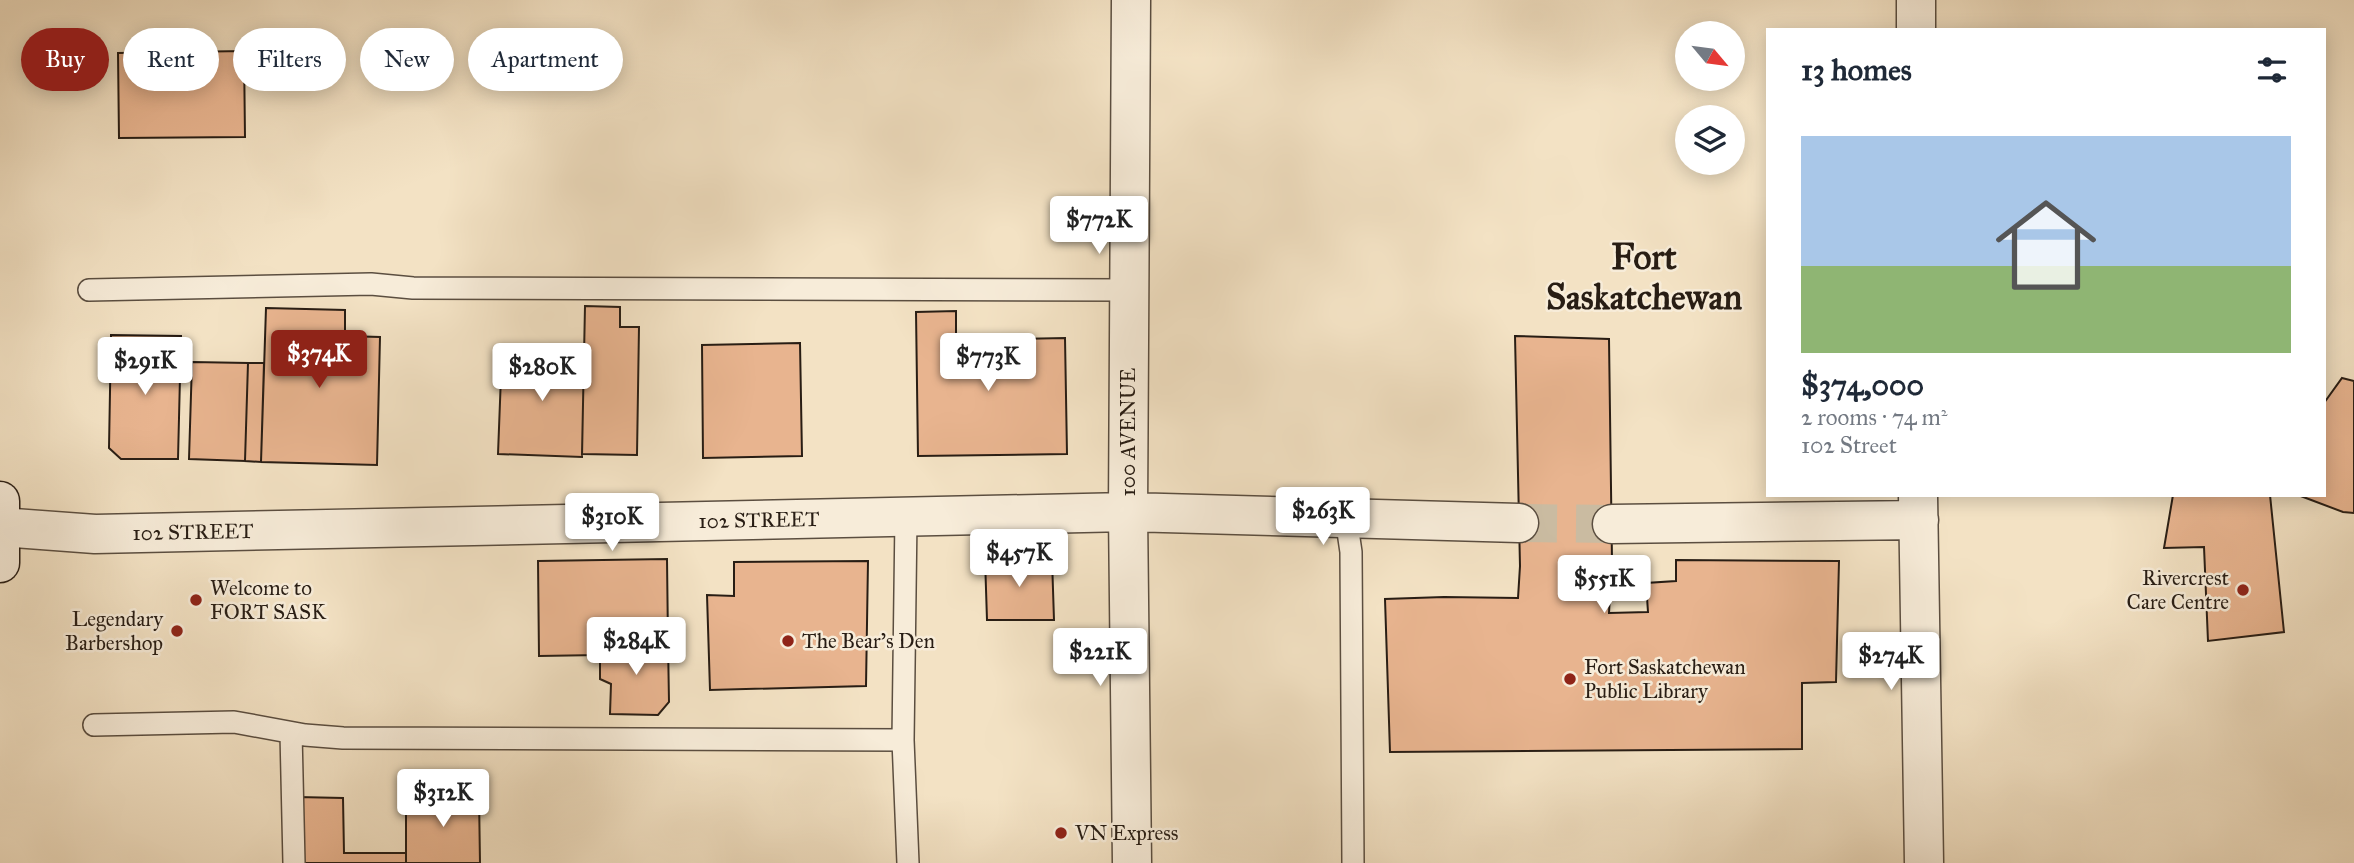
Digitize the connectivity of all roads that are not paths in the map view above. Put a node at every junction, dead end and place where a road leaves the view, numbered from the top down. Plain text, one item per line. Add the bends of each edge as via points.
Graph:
1 (1131, 0) edge
2 (1916, 0) edge
3 (1916, 28) edge
4 (89, 290) dead end
5 (1129, 290) junction
6 (0, 501) edge
7 (1918, 508) edge
8 (1128, 512) junction
9 (906, 517) junction
10 (1346, 518) junction
11 (1519, 523) tunnel mouth
12 (1612, 524) tunnel mouth
13 (0, 527) edge
14 (0, 563) edge
15 (94, 725) dead end
16 (291, 733) junction
17 (903, 740) junction
18 (294, 863) edge
19 (908, 863) edge
20 (1132, 863) edge
21 (1353, 863) edge
22 (1924, 863) edge

1 - 5 street, 100 AVENUE
2 - 3 street
4 - 5 lane via 372,284 413,288
5 - 8 street, 100 AVENUE
6 - 13 street
7 - 12 street
7 - 22 street
8 - 9 street, 102 STREET
8 - 10 street, 102 STREET
8 - 20 street, 100 AVENUE
9 - 13 street, 102 STREET via 95,534
9 - 17 lane
10 - 11 street, 102 STREET
10 - 21 lane via 1351,552
13 - 14 street
15 - 16 lane via 234,722
16 - 17 lane via 343,738
16 - 18 lane
17 - 19 lane

